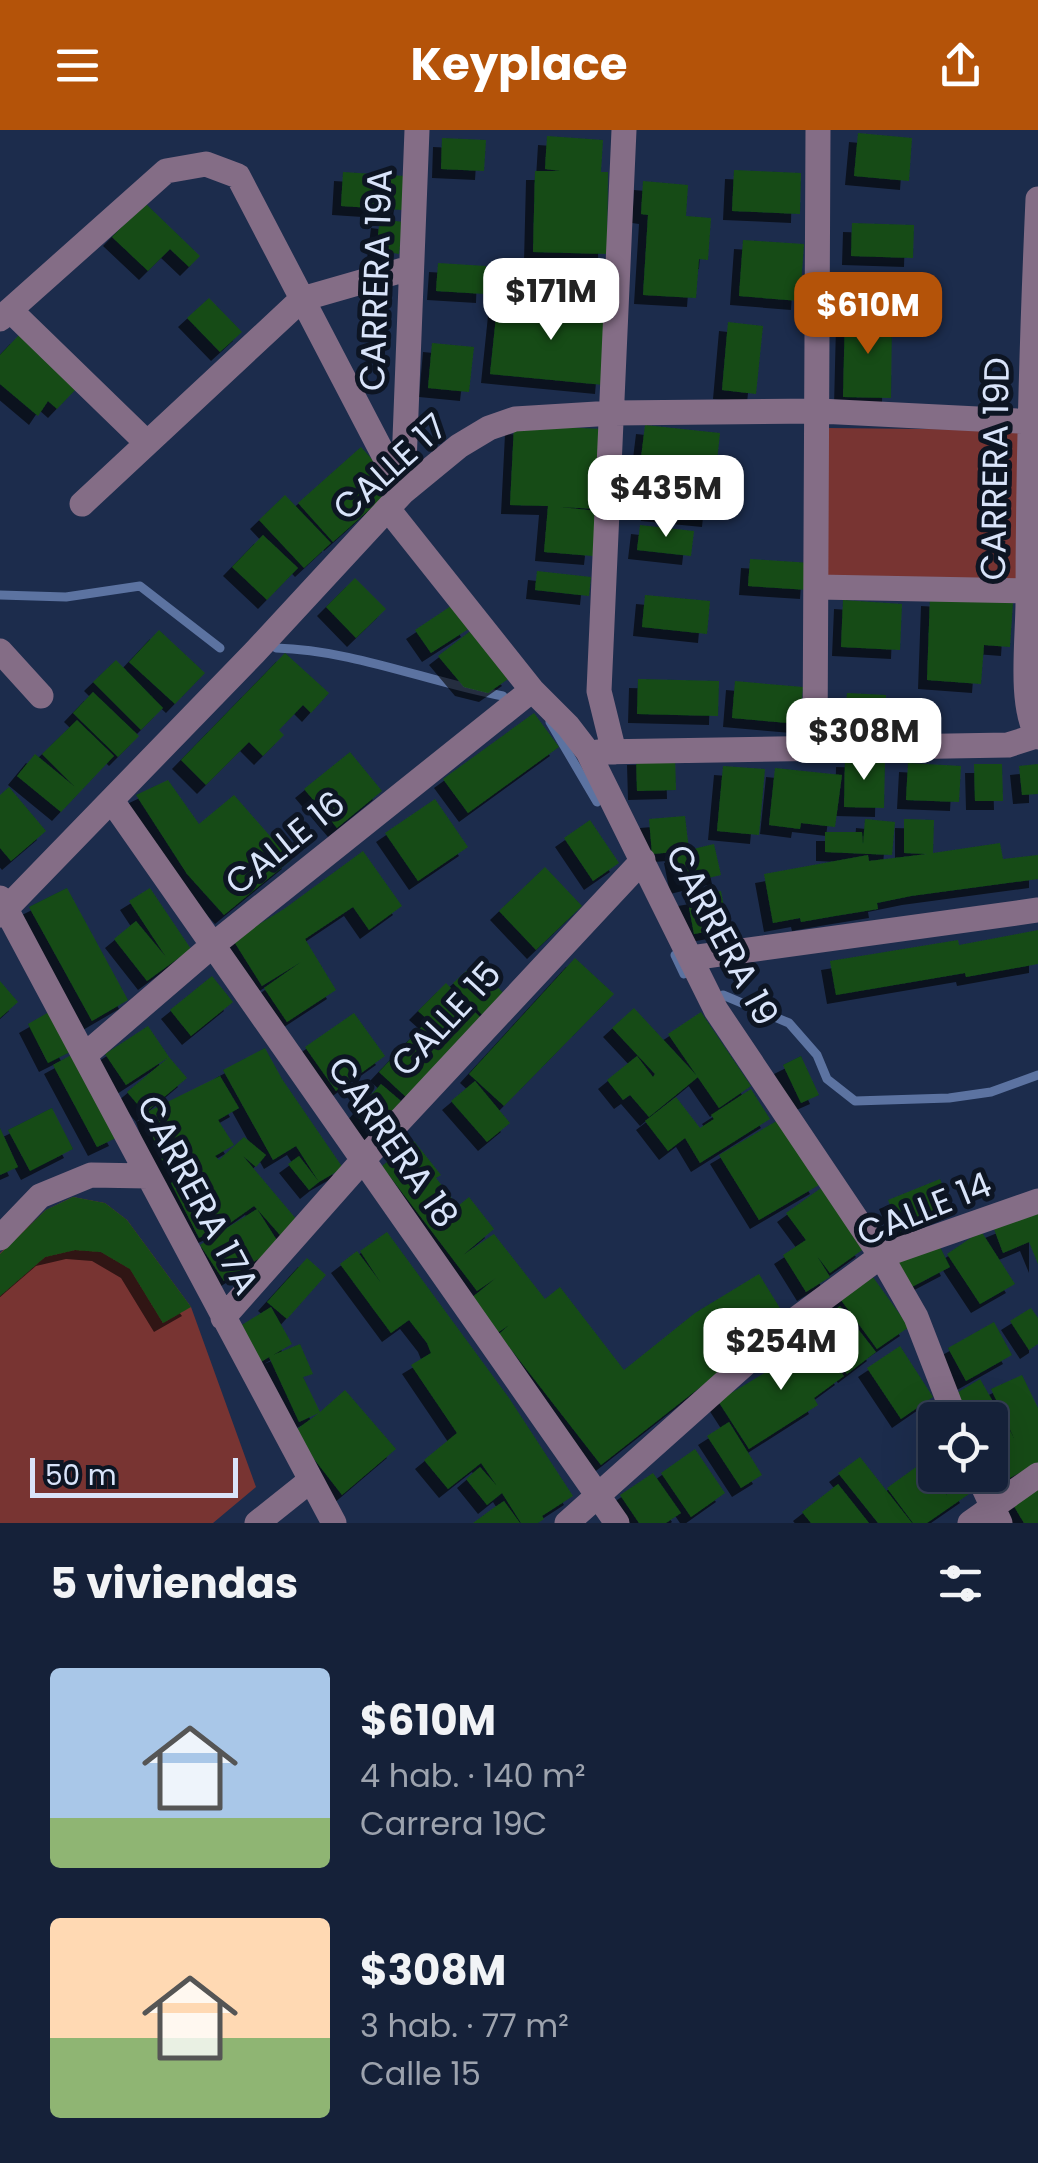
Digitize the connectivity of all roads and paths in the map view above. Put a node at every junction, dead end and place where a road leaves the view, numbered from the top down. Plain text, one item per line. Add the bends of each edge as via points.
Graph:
1 (417, 130) edge
2 (624, 130) edge
3 (818, 130) edge
4 (1038, 199) edge
5 (410, 268) junction
6 (302, 299) junction
7 (5, 315) edge
8 (818, 411) junction
9 (613, 413) junction
10 (1033, 422) edge
11 (147, 443) junction
12 (396, 500) junction
13 (82, 504) dead end
14 (817, 586) junction
15 (1028, 591) junction
16 (0, 652) edge
17 (532, 690) junction
18 (41, 696) dead end
19 (1037, 736) edge
20 (816, 748) junction
21 (601, 752) junction
22 (112, 801) junction
23 (643, 860) junction
24 (2, 908) edge
25 (1038, 910) edge
26 (213, 945) junction
27 (691, 958) junction
28 (86, 1055) junction
29 (363, 1160) junction
30 (148, 1176) junction
31 (1038, 1201) edge
32 (0, 1238) edge
33 (881, 1256) junction
34 (223, 1318) junction
35 (949, 1402) edge
36 (1038, 1475) edge
37 (310, 1480) junction
38 (986, 1492) edge
39 (599, 1496) junction
40 (996, 1515) edge
41 (257, 1523) edge
42 (334, 1523) edge
43 (567, 1523) edge
44 (616, 1523) edge
45 (970, 1523) edge

1 - 5 street, CARRERA 19A
2 - 9 street
3 - 8 street
4 - 10 street, CARRERA 19D
5 - 6 street
5 - 12 street, CARRERA 19A
6 - 7 street, CARRERA 19 via 238,176 206,164 166,170
6 - 11 street
6 - 12 street, CARRERA 19
7 - 11 street
8 - 9 street, CALLE 17
8 - 10 street, CALLE 17
8 - 14 street
9 - 12 street, CALLE 17 via 516,419 488,428
9 - 21 street
10 - 15 street, CARRERA 19D
11 - 13 street
12 - 17 street, CARRERA 19
12 - 22 street, CALLE 17
14 - 15 street
14 - 20 street
15 - 19 street, CARRERA 19D via 1028,709
16 - 18 street
17 - 21 street, CARRERA 19
17 - 26 street, CALLE 16
19 - 20 street via 1008,745
20 - 21 street
21 - 23 street, CARRERA 19
22 - 24 street, CALLE 17
22 - 26 street, CARRERA 18
23 - 27 street, CARRERA 19
23 - 29 street, CALLE 15
24 - 28 street, CARRERA 17A
25 - 27 street
26 - 28 street, CALLE 16
26 - 29 street, CARRERA 18
27 - 33 street, CARRERA 19 via 716,1010
28 - 30 street, CARRERA 17A
29 - 34 street, CALLE 15
29 - 39 street, CARRERA 18
30 - 32 street via 92,1175 40,1196
30 - 34 street, CARRERA 17A
31 - 33 street, CALLE 14
33 - 35 street, CARRERA 19 via 916,1317
33 - 39 street, CALLE 14 via 792,1322
34 - 37 street, CARRERA 17A
36 - 40 street
37 - 41 street
37 - 42 street, CARRERA 17A
38 - 40 street
39 - 43 street, CALLE 14
39 - 44 street, CARRERA 18
40 - 45 street

